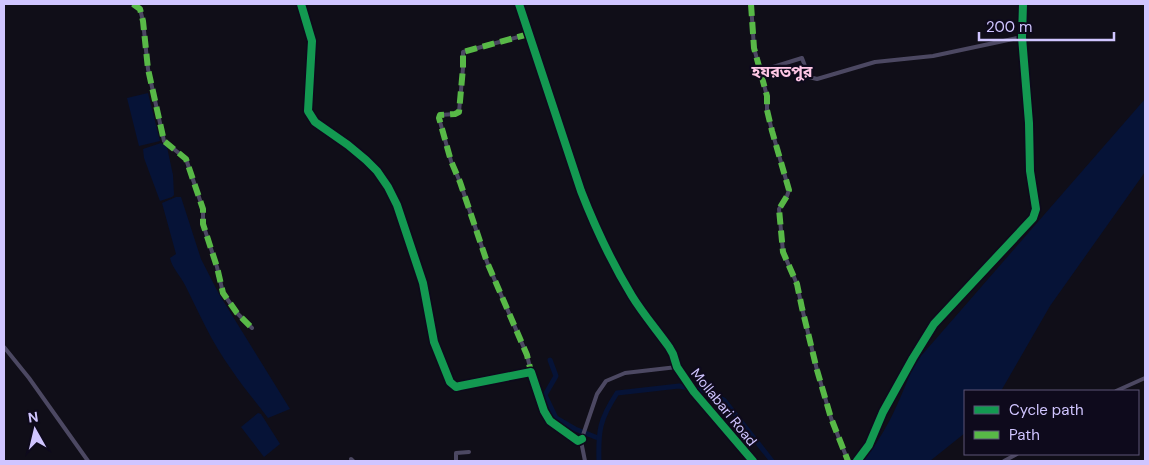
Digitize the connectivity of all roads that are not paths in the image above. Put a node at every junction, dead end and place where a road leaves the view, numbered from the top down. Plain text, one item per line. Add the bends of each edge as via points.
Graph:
1 (133, 4) edge
2 (301, 4) edge
3 (519, 4) edge
4 (751, 4) edge
5 (1023, 4) edge
6 (529, 34) junction
7 (1022, 37) junction
8 (760, 71) junction
9 (252, 328) dead end
10 (4, 347) edge
11 (677, 367) junction
12 (531, 372) junction
13 (1145, 378) edge
14 (1118, 390) edge
15 (581, 440) junction
16 (469, 452) dead end
17 (1015, 455) edge
18 (88, 461) edge
19 (456, 461) edge
20 (585, 461) edge
21 (753, 461) edge
22 (848, 461) edge
23 (857, 461) edge
24 (1004, 461) edge

1 - 9 street via 140,9 143,20 148,69 164,141 186,159 203,209 203,224 223,293
2 - 12 street via 312,41 308,111 315,122 377,171 397,205 424,289 434,342 450,382 456,387
3 - 6 street, Mollabari Road
4 - 8 street via 754,48
5 - 7 street
6 - 11 street, Mollabari Road via 589,215 620,275 669,347
6 - 12 street via 463,52 458,112 438,118 487,262 527,355
7 - 8 street via 933,56 875,62 817,79 809,77 804,61 799,58
7 - 23 street via 1030,171 1036,209 1034,218 934,324 887,404 869,445
8 - 22 street via 788,190 779,209 783,252 798,284 817,370
10 - 18 street
11 - 15 street via 625,373 606,381 597,394
11 - 21 street, Mollabari Road
12 - 15 street via 550,421 563,432
13 - 14 street
15 - 20 street
16 - 19 street via 456,453
17 - 24 street

